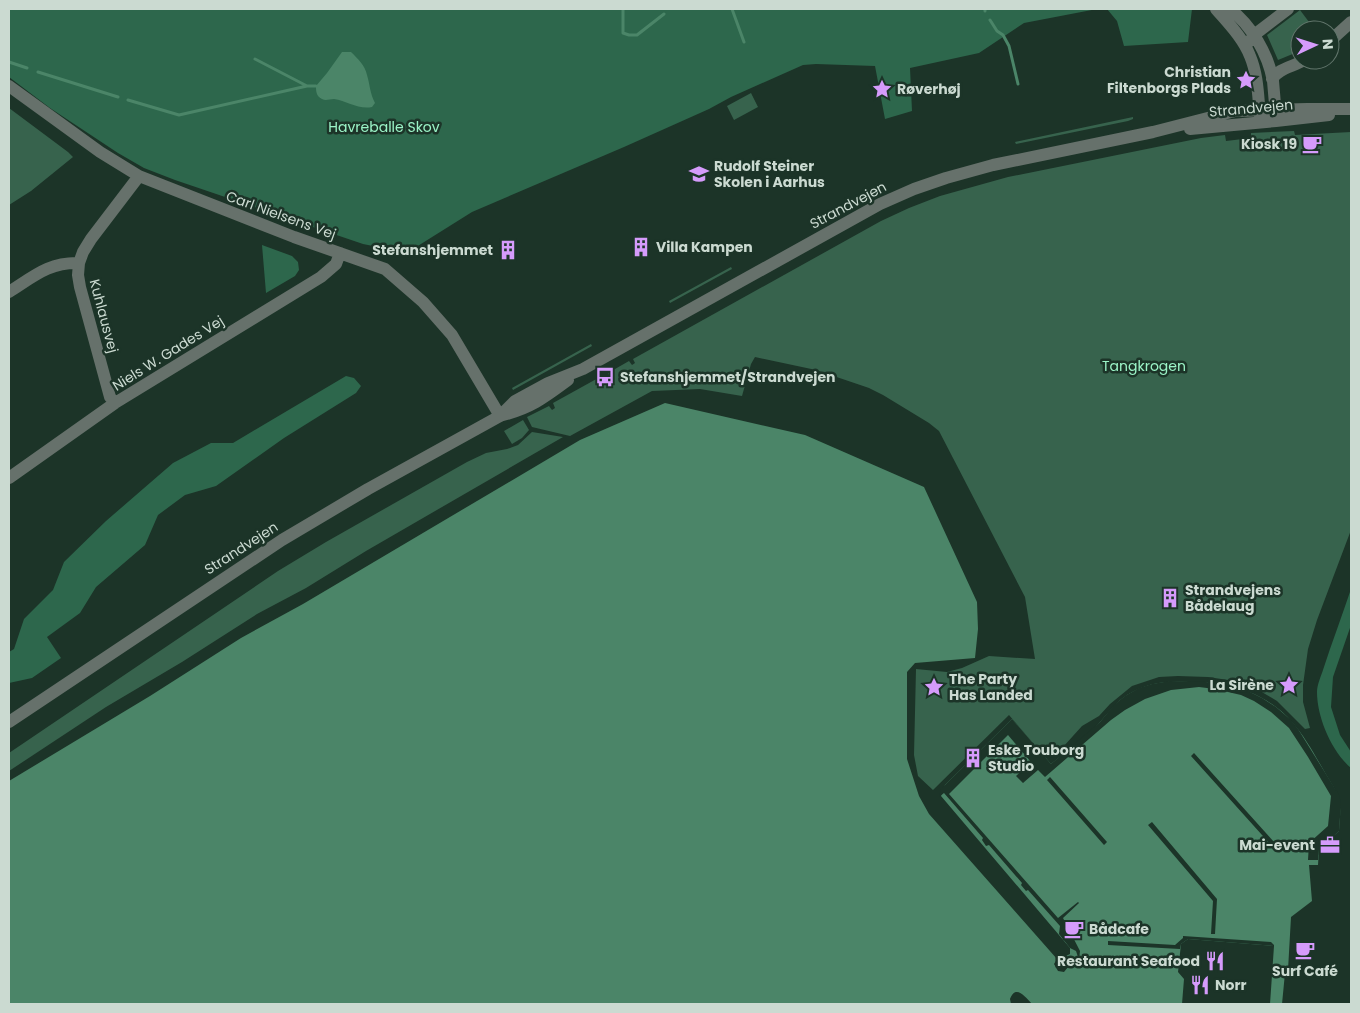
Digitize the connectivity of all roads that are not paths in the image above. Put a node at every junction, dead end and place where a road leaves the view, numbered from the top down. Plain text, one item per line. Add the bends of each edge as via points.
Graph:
1 (1216, 9) edge
2 (1230, 9) edge
3 (1288, 9) edge
4 (1351, 22) edge
5 (1340, 32) edge
6 (1254, 34) junction
7 (1249, 54) junction
8 (1290, 66) edge
9 (1272, 79) junction
10 (9, 86) edge
11 (1260, 110) junction
12 (1351, 110) edge
13 (1276, 116) junction
14 (1261, 123) junction
15 (1153, 132) junction
16 (139, 176) junction
17 (340, 253) junction
18 (79, 263) junction
19 (9, 292) edge
20 (115, 404) junction
21 (500, 416) junction
22 (9, 478) edge
23 (9, 722) edge

1 - 7 street
2 - 6 street
3 - 6 street
4 - 5 street
6 - 7 street
6 - 9 street
7 - 11 street
8 - 9 street via 1277,72
9 - 13 street
10 - 16 street, Carl Nielsens Vej
11 - 13 street, Strandvejen
11 - 14 street
11 - 15 street, Strandvejen via 1235,111
12 - 13 street, Strandvejen
13 - 14 street, Strandvejen
14 - 15 street, Strandvejen
15 - 21 street, Strandvejen via 984,167 897,196 583,369 548,383 516,401
16 - 17 street, Carl Nielsens Vej
16 - 18 street via 91,239
17 - 20 street, Niels W. Gades Vej via 336,264 321,277
17 - 21 street, Carl Nielsens Vej via 385,269 423,302 452,335
18 - 19 street via 65,263 46,269
18 - 20 street, Kuhlausvej via 80,287 110,397
20 - 22 street, Niels W. Gades Vej
21 - 23 street, Strandvejen via 282,540

